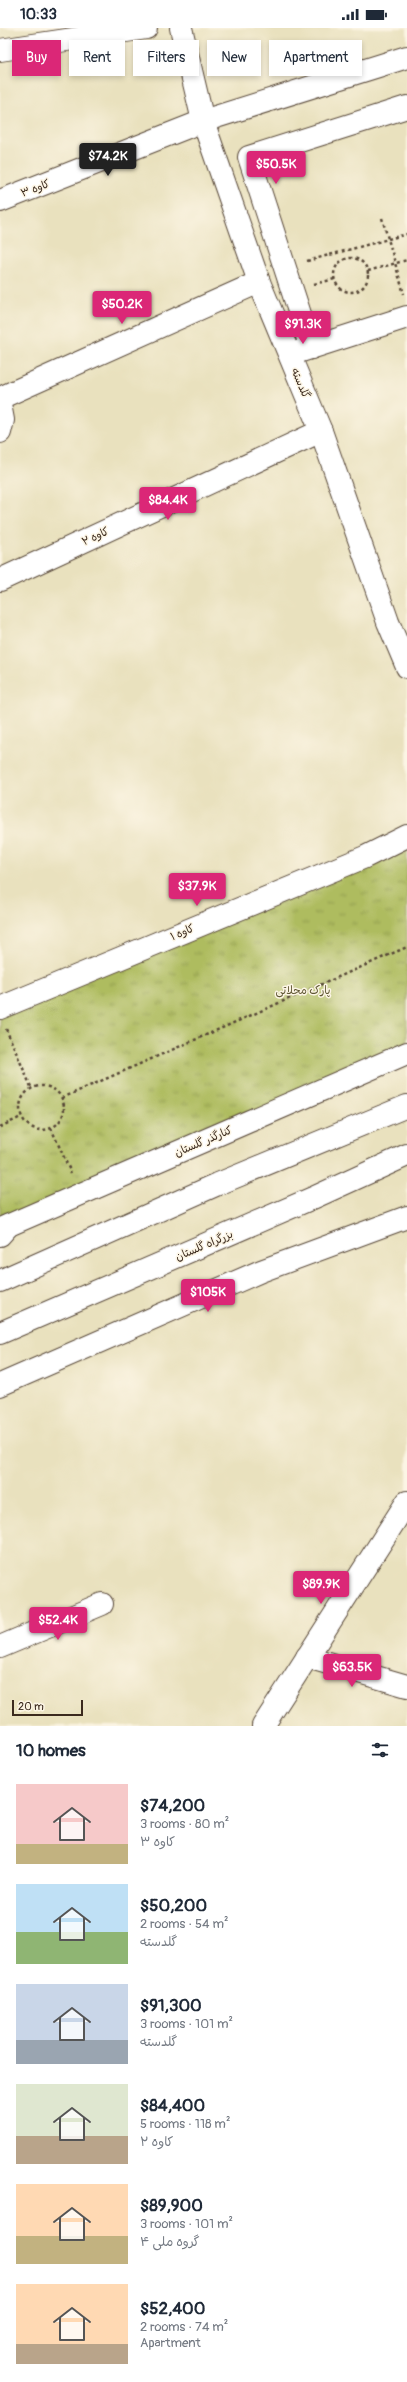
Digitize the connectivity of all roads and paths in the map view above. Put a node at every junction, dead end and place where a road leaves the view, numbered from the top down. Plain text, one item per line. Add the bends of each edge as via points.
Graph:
1 (146, 28) edge
2 (181, 28) edge
3 (0, 50) edge
4 (407, 57) edge
5 (407, 107) edge
6 (204, 121) junction
7 (0, 201) edge
8 (382, 218) dead end
9 (407, 234) edge
10 (389, 240) junction
11 (346, 252) junction
12 (348, 259) junction
13 (407, 260) edge
14 (396, 263) junction
15 (285, 267) junction
16 (368, 271) junction
17 (259, 282) junction
18 (406, 307) edge
19 (311, 348) junction
20 (289, 355) junction
21 (0, 398) edge
22 (0, 404) edge
23 (321, 431) junction
24 (0, 432) edge
25 (0, 580) edge
26 (407, 667) edge
27 (407, 836) edge
28 (407, 947) edge
29 (2, 1015) edge
30 (407, 1053) edge
31 (32, 1087) junction
32 (62, 1098) junction
33 (407, 1106) edge
34 (21, 1117) junction
35 (0, 1126) edge
36 (52, 1128) junction
37 (407, 1155) edge
38 (80, 1196) junction
39 (407, 1218) edge
40 (3, 1230) edge
41 (0, 1281) edge
42 (0, 1333) edge
43 (0, 1385) edge
44 (407, 1502) edge
45 (102, 1604) dead end
46 (0, 1647) edge
47 (307, 1657) junction
48 (407, 1686) edge
49 (263, 1726) edge

1 - 3 main road
2 - 6 main road, گلدسته
4 - 6 main road, کاوه ۳
5 - 15 main road via 249,157
6 - 7 main road, کاوه ۳
6 - 17 main road, گلدسته
8 - 10 path
9 - 10 path
10 - 11 path
10 - 14 path
11 - 12 path
11 - 15 path
12 - 16 path via 358,260
12 - 16 path via 338,265 334,272 338,286 344,291 359,290 365,286
13 - 14 path
14 - 16 path
14 - 18 path
15 - 19 main road
17 - 20 main road, گلدسته
17 - 21 main road
18 - 19 main road
19 - 20 main road
20 - 23 main road, گلدسته
22 - 24 main road via 3,420
23 - 25 main road, کاوه ۲
23 - 26 main road, گلدسته via 388,622
27 - 29 main road, کاوه ۱ via 365,857
28 - 32 path
29 - 31 path
30 - 38 main road, کنارگذر گلستان
31 - 32 path via 49,1086
31 - 34 path via 20,1100
32 - 36 path via 63,1115
33 - 41 main road via 218,1184
34 - 35 path
34 - 36 path via 34,1129
36 - 38 path
37 - 42 main road, بزرگراه گلستان via 308,1201
38 - 40 main road, کنارگذر گلستان
39 - 43 main road via 261,1271
44 - 47 main road
45 - 46 main road
47 - 48 main road
47 - 49 main road

